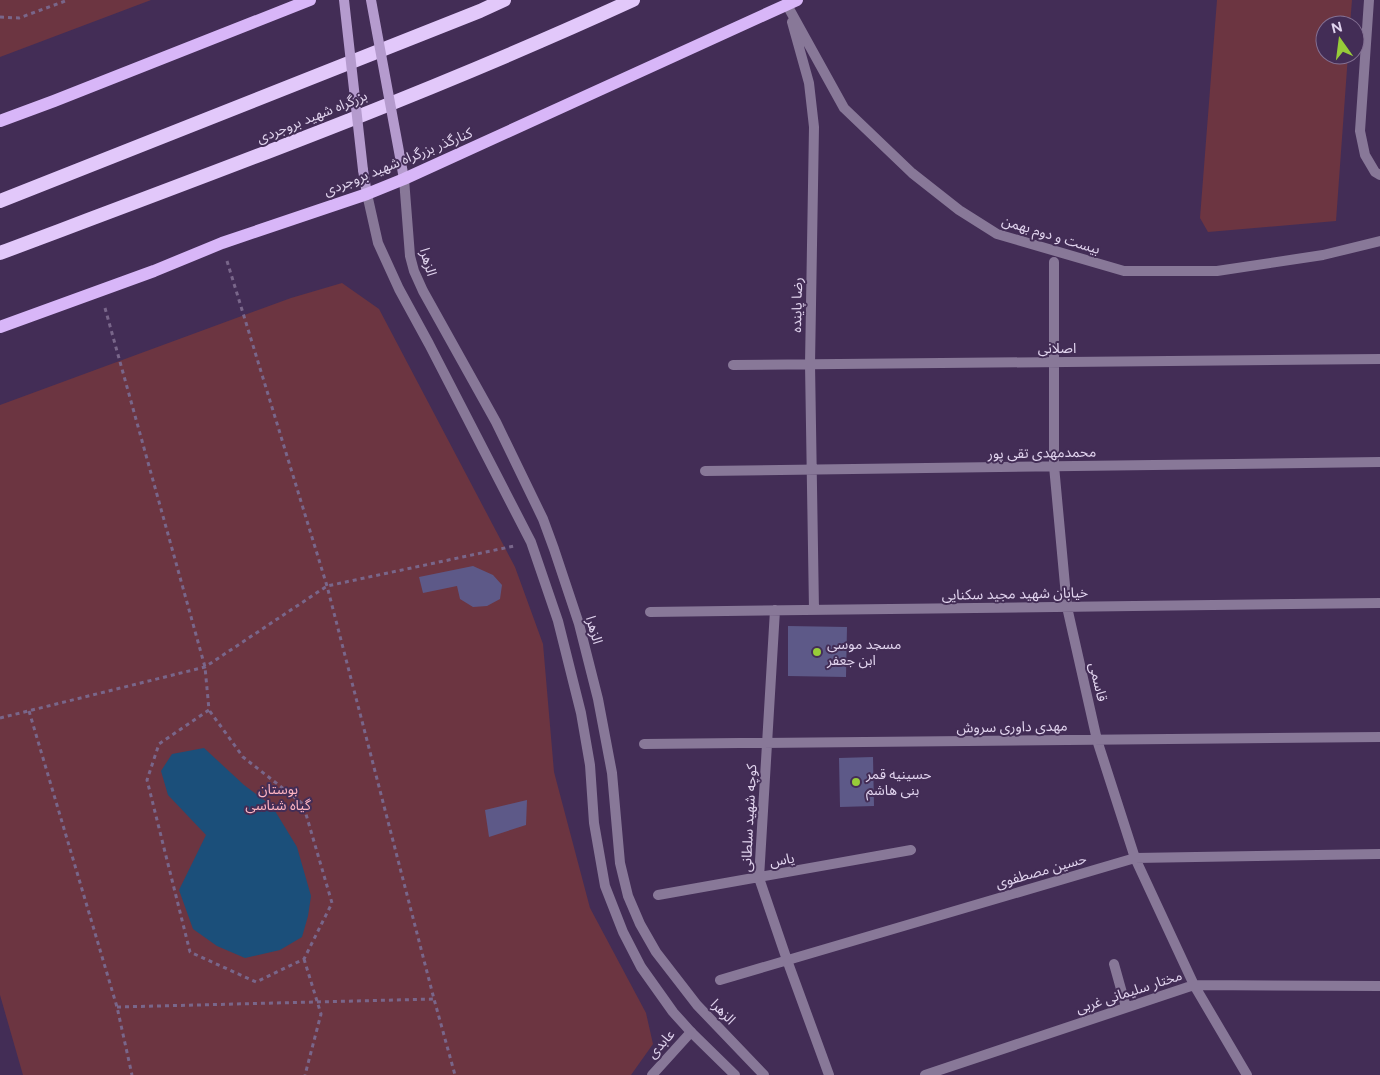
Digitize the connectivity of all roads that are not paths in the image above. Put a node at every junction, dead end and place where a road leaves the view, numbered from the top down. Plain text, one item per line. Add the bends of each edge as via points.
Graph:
1 (310, 0) edge
2 (344, 0) edge
3 (372, 0) edge
4 (504, 0) edge
5 (633, 0) edge
6 (1369, 0) edge
7 (792, 2) edge
8 (0, 121) edge
9 (1380, 175) edge
10 (404, 179) junction
11 (367, 194) junction
12 (0, 201) edge
13 (1380, 241) edge
14 (0, 253) edge
15 (1054, 262) dead end
16 (0, 327) edge
17 (1380, 359) edge
18 (1055, 362) junction
19 (734, 364) dead end
20 (810, 364) junction
21 (1380, 462) edge
22 (1054, 466) junction
23 (812, 470) junction
24 (705, 471) dead end
25 (1380, 603) edge
26 (1067, 607) junction
27 (776, 610) junction
28 (814, 610) junction
29 (650, 612) dead end
30 (1380, 737) edge
31 (1097, 740) junction
32 (767, 743) junction
33 (644, 744) dead end
34 (911, 850) dead end
35 (1380, 854) edge
36 (1135, 858) junction
37 (759, 878) junction
38 (658, 895) dead end
39 (786, 960) junction
40 (1114, 964) dead end
41 (720, 980) dead end
42 (1194, 985) junction
43 (1380, 986) edge
44 (1126, 1007) junction
45 (691, 1032) junction
46 (652, 1075) edge
47 (735, 1075) edge
48 (764, 1075) edge
49 (829, 1075) edge
50 (925, 1075) edge
51 (1248, 1075) edge

1 - 8 main road
2 - 11 main road, bridge
3 - 10 main road, bridge
4 - 12 highway
5 - 14 highway, بزرگراه شهید بروجردی via 291,144
6 - 9 street via 1360,131 1364,155
7 - 10 main road, کنارگذر بزرگراه شهید بروجردی
7 - 13 street, بیست و دوم بهمن via 844,108 912,173 959,210 997,234 1124,271 1217,271 1323,255
7 - 20 street, رضا پاینده via 809,83 814,127
10 - 11 main road, کنارگذر بزرگراه شهید بروجردی
10 - 48 street, الزهرا via 414,271 496,422 543,519 579,624 610,764 620,863 628,896 656,952 697,1005
11 - 16 main road, کنارگذر بزرگراه شهید بروجردی
11 - 45 street via 378,243 399,289 531,542 558,622 581,713 605,886 641,967
15 - 18 street, قاسمی
17 - 18 street, اصلانی
18 - 20 street, اصلانی
18 - 22 street, قاسمی
19 - 20 street, اصلانی
20 - 23 street, رضا پاینده
21 - 22 street, محمدمهدی تقی پور
22 - 23 street, محمدمهدی تقی پور
22 - 26 street, قاسمی
23 - 24 street, محمدمهدی تقی پور
23 - 28 street, رضا پاینده
25 - 26 street, خیابان شهید مجید سکنایی
26 - 28 street, خیابان شهید مجید سکنایی
26 - 31 street, قاسمی
27 - 28 street, خیابان شهید مجید سکنایی
27 - 29 street, خیابان شهید مجید سکنایی
27 - 32 street, کوچه شهید سلطانی
30 - 31 street, مهدی داوری سروش
31 - 32 street, مهدی داوری سروش
31 - 36 street, قاسمی
32 - 33 street, مهدی داوری سروش
32 - 37 street, کوچه شهید سلطانی
34 - 37 street, یاس
35 - 36 street, حسین مصطفوی
36 - 39 street, حسین مصطفوی
36 - 42 street, قاسمی
37 - 38 street, یاس
37 - 39 street, کوچه شهید سلطانی
39 - 41 street, حسین مصطفوی
39 - 49 street, کوچه شهید سلطانی
40 - 44 street
42 - 43 street, مختار سلیمانی غربی
42 - 44 street, مختار سلیمانی غربی
42 - 51 street, قاسمی
44 - 50 street, مختار سلیمانی غربی
45 - 46 street, عابدی
45 - 47 street

